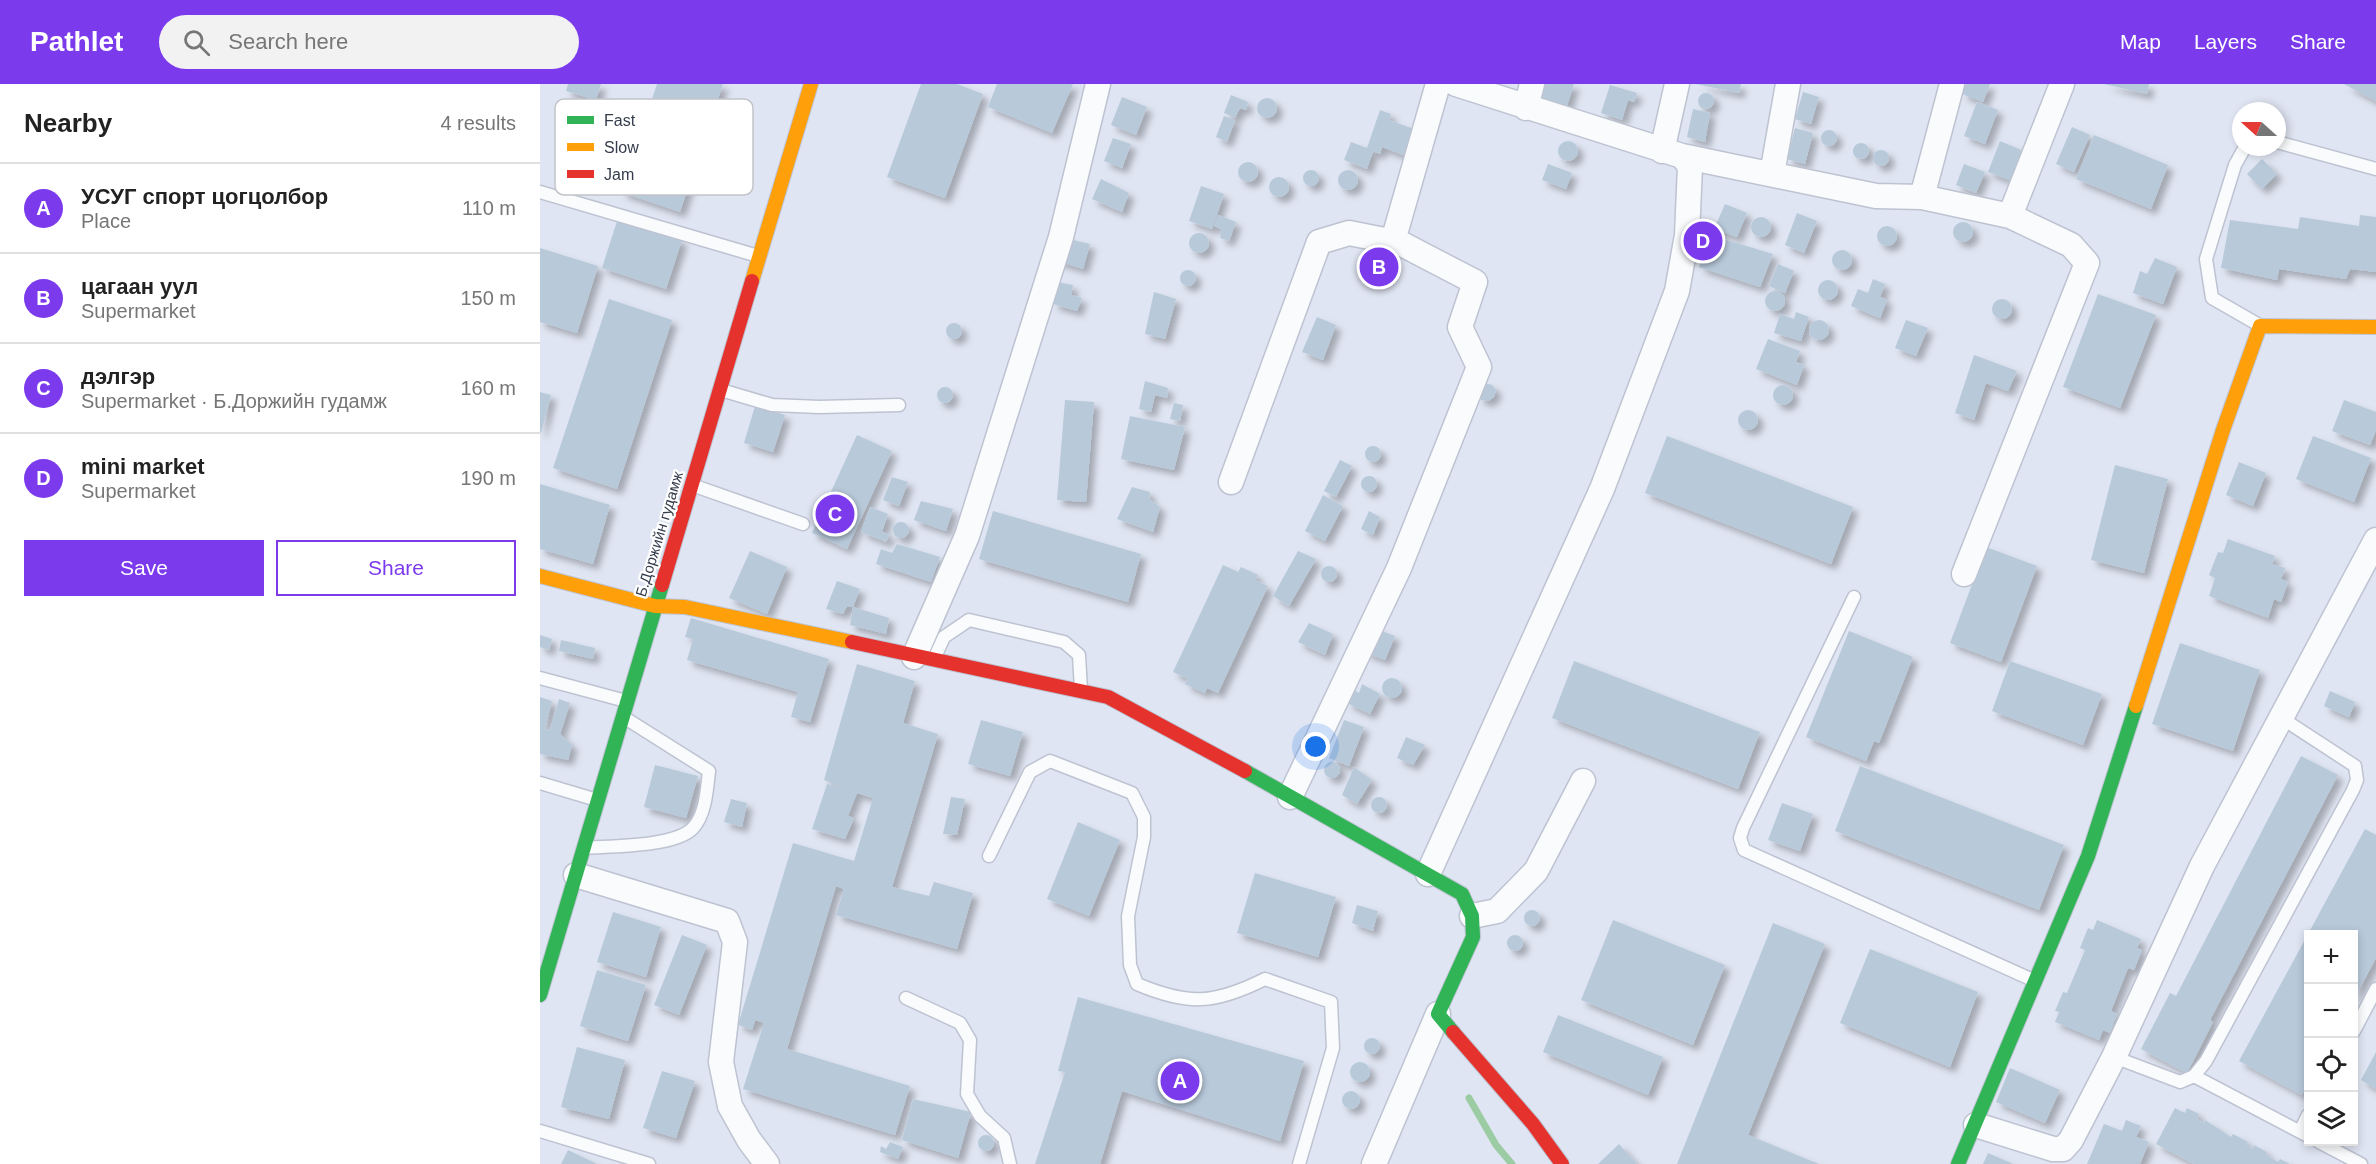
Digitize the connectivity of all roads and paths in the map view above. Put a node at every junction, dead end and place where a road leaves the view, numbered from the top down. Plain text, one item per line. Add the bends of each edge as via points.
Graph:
1 (811, 84) edge
2 (1098, 84) edge
3 (1438, 84) edge
4 (1456, 84) edge
5 (1532, 84) edge
6 (1677, 84) edge
7 (1788, 84) edge
8 (1952, 84) edge
9 (2062, 84) edge
10 (1526, 108) junction
11 (2286, 144) edge
12 (1672, 153) junction
13 (2240, 156) edge
14 (2376, 168) edge
15 (1772, 174) junction
16 (540, 192) edge
17 (1922, 197) junction
18 (2010, 216) junction
19 (1393, 241) junction
20 (760, 256) junction
21 (2260, 326) junction
22 (2376, 327) edge
23 (720, 390) junction
24 (899, 405) dead end
25 (1231, 482) dead end
26 (691, 484) junction
27 (803, 524) dead end
28 (2376, 540) edge
29 (1964, 574) dead end
30 (540, 576) edge
31 (1854, 597) dead end
32 (655, 606) junction
33 (924, 659) junction
34 (540, 678) edge
35 (1081, 691) junction
36 (627, 701) junction
37 (623, 716) junction
38 (2283, 719) junction
39 (1583, 781) dead end
40 (540, 783) edge
41 (1290, 796) junction
42 (598, 800) junction
43 (584, 848) junction
44 (989, 856) dead end
45 (1428, 873) junction
46 (576, 875) junction
47 (1472, 916) junction
48 (2036, 981) junction
49 (2376, 989) edge
50 (540, 995) edge
51 (906, 998) dead end
52 (1438, 1014) junction
53 (2358, 1023) edge
54 (2114, 1057) junction
55 (2194, 1076) junction
56 (1976, 1125) junction
57 (540, 1131) edge
58 (2304, 1134) edge
59 (2327, 1146) edge
60 (649, 1164) edge
61 (767, 1164) edge
62 (1010, 1164) edge
63 (1299, 1164) edge
64 (1374, 1164) edge
65 (1562, 1164) edge
66 (1958, 1164) edge
67 (2361, 1164) edge

1 - 20 street, Б.Доржийн гудамж
2 - 33 street via 1061,237
3 - 19 street
4 - 10 street
5 - 10 street
6 - 12 street
7 - 15 street
8 - 17 street
9 - 18 street
10 - 12 street
11 - 14 lane
12 - 15 street
12 - 45 street via 1690,166 1687,235 1677,291 1602,489
13 - 21 lane via 2206,259 2212,298
15 - 17 street via 1876,196
16 - 20 lane
17 - 18 street
18 - 29 street via 2071,245 2087,263
19 - 25 street via 1349,233 1319,242
19 - 41 street via 1475,282 1460,327 1479,367 1399,568
20 - 23 street, Б.Доржийн гудамж
21 - 22 street
21 - 48 street via 2223,430 2088,856
23 - 24 lane via 772,405
23 - 26 street, Б.Доржийн гудамж
26 - 27 lane
26 - 32 street, Б.Доржийн гудамж
28 - 38 street
30 - 32 street
31 - 48 lane via 1743,828 1740,838 1744,850
32 - 33 street via 685,607
32 - 36 street, Б.Доржийн гудамж
33 - 35 street
33 - 35 lane via 944,637 969,620 1064,642 1079,655
34 - 36 lane
35 - 41 street via 1108,697
36 - 37 street, Б.Доржийн гудамж
37 - 42 street, Б.Доржийн гудамж
37 - 43 lane via 709,771 705,801 693,828 664,842
38 - 54 street via 2202,866
38 - 55 lane via 2355,766 2357,780 2206,1061
39 - 47 street via 1536,871 1497,911
40 - 42 lane
41 - 45 street
42 - 43 street, Б.Доржийн гудамж
43 - 46 street, Б.Доржийн гудамж
44 - 63 lane via 1030,772 1050,761 1132,793 1144,817 1144,837 1128,916 1130,965 1137,984 1168,997 1207,1000 1238,992 1265,979 1331,1002 1333,1048
45 - 47 street via 1462,894
46 - 50 street, Б.Доржийн гудамж
46 - 61 street via 727,921 735,942 721,1062 730,1106
47 - 52 street via 1473,937
48 - 56 street
49 - 53 lane
51 - 62 lane via 960,1023 970,1040 967,1094 980,1116 1004,1138
52 - 64 street
52 - 65 street via 1533,1124
54 - 55 lane via 2180,1082
54 - 56 street via 2063,1149
55 - 58 lane
56 - 66 street
57 - 60 lane
59 - 67 lane

